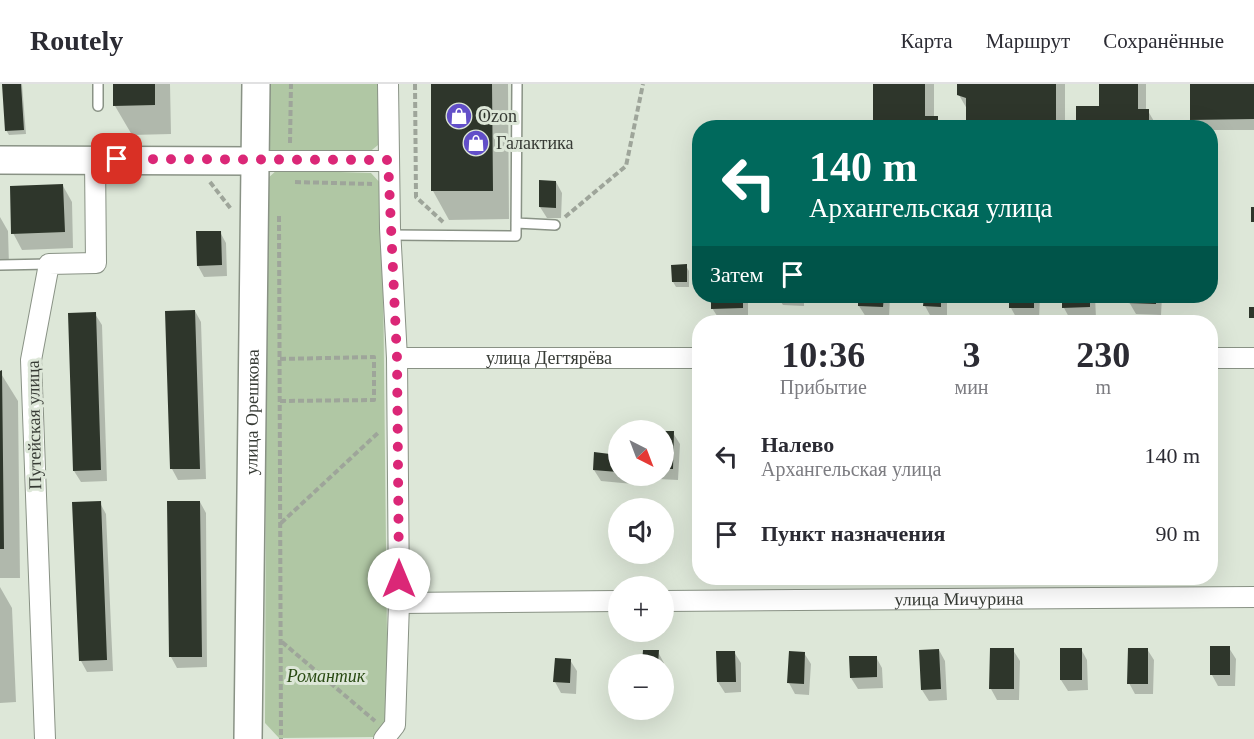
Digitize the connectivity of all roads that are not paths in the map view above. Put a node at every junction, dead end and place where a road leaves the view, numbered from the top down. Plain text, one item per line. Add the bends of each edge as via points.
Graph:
1 (98, 84) edge
2 (256, 84) edge
3 (388, 84) edge
4 (516, 84) edge
5 (98, 106) dead end
6 (95, 159) junction
7 (0, 160) edge
8 (255, 160) junction
9 (388, 160) junction
10 (516, 223) junction
11 (555, 225) road end
12 (390, 235) junction
13 (49, 264) junction
14 (0, 265) edge
15 (397, 358) junction
16 (692, 358) edge
17 (1218, 358) edge
18 (1254, 358) edge
19 (1254, 597) edge
20 (674, 601) edge
21 (608, 602) edge
22 (399, 603) junction
23 (387, 736) edge
24 (45, 739) edge
25 (248, 739) edge

1 - 5 lane
2 - 8 street, улица Орешкова
3 - 9 street
4 - 10 lane
6 - 7 street
6 - 8 street
6 - 13 street via 96,263
8 - 9 street
8 - 25 street, улица Орешкова
9 - 12 street
10 - 11 lane
10 - 12 lane via 516,236
12 - 15 street
13 - 14 lane
13 - 24 street, Путейская улица via 31,360
15 - 16 street, улица Дегтярёва
15 - 22 street
17 - 18 street
19 - 20 street, улица Мичурина
21 - 22 street
22 - 23 street via 395,725

